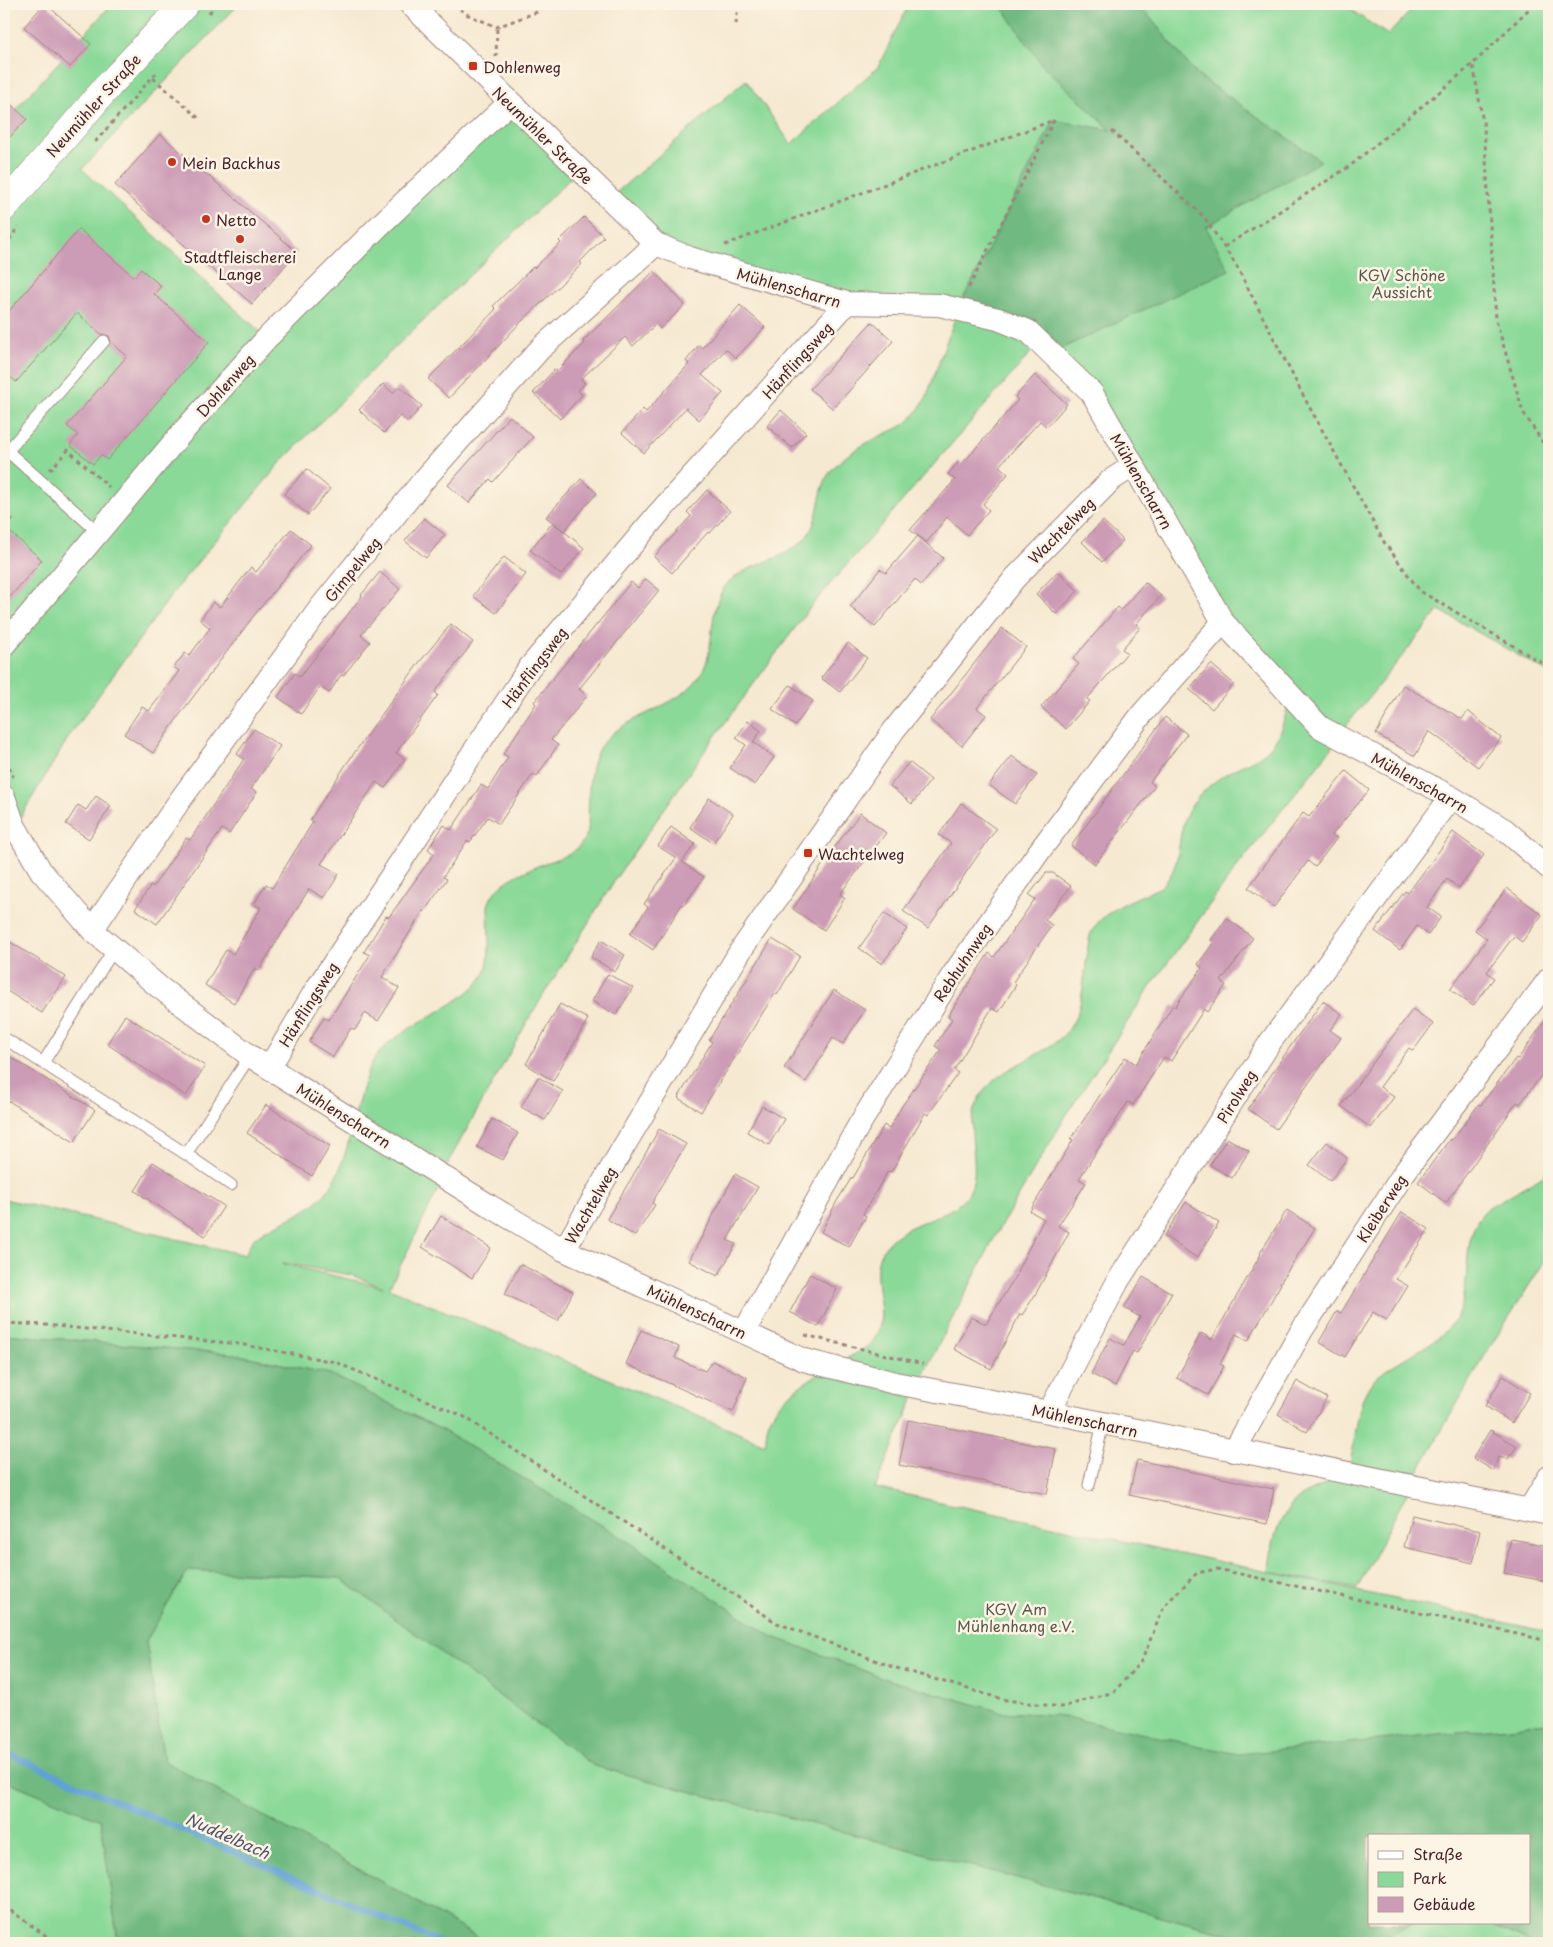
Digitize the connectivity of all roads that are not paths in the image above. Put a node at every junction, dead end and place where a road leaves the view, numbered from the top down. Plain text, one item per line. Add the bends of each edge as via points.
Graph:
1 (410, 4) edge
2 (194, 11) edge
3 (510, 102) junction
4 (12, 216) edge
5 (656, 244) junction
6 (847, 303) junction
7 (104, 341) dead end
8 (5, 452) edge
9 (1133, 466) junction
10 (98, 532) junction
11 (1224, 622) junction
12 (4, 646) edge
13 (10, 791) edge
14 (1451, 798) junction
15 (1549, 868) edge
16 (92, 930) junction
17 (114, 949) junction
18 (1549, 979) edge
19 (4, 1038) edge
20 (250, 1056) junction
21 (43, 1063) junction
22 (269, 1068) junction
23 (186, 1154) junction
24 (231, 1185) dead end
25 (564, 1250) junction
26 (744, 1332) junction
27 (1049, 1412) junction
28 (1103, 1424) junction
29 (1234, 1451) junction
30 (1549, 1477) edge
31 (1089, 1485) dead end
32 (1539, 1512) edge

1 - 3 street, Neumühler Straße
2 - 4 street, Neumühler Straße via 109,86
3 - 5 street, Neumühler Straße
3 - 10 street, Dohlenweg via 380,224 267,338
5 - 6 street, Mühlenscharrn via 690,258
5 - 16 street, Gimpelweg via 540,349 422,482 320,608 178,803
6 - 9 street, Mühlenscharrn via 939,305 998,319 1028,331 1092,393
6 - 22 street, Hänflingsweg via 657,515 529,668 317,988
7 - 8 lane
8 - 10 lane
9 - 11 street, Mühlenscharrn
9 - 25 street, Wachtelweg via 1111,480 1015,578 894,730 741,950
10 - 12 street, Dohlenweg
11 - 14 street, Mühlenscharrn via 1320,726
11 - 26 street, Rebhuhnweg via 1142,714 1038,853 952,976 859,1125
13 - 16 street, Mühlenscharrn via 14,824 41,871
14 - 15 street, Mühlenscharrn via 1505,830
14 - 27 street, Pirolweg via 1271,1041 1118,1282
16 - 17 street, Mühlenscharrn
17 - 20 street, Mühlenscharrn
17 - 21 lane
18 - 29 street, Kleiberweg via 1404,1172 1302,1330
19 - 21 lane
20 - 22 street, Mühlenscharrn
20 - 23 lane
21 - 23 lane
22 - 25 street, Mühlenscharrn
23 - 24 lane
25 - 26 street, Mühlenscharrn
26 - 27 street, Mühlenscharrn via 804,1360 894,1383
27 - 28 street, Mühlenscharrn
28 - 29 street, Mühlenscharrn
28 - 31 lane
29 - 32 street, Mühlenscharrn
30 - 32 street

